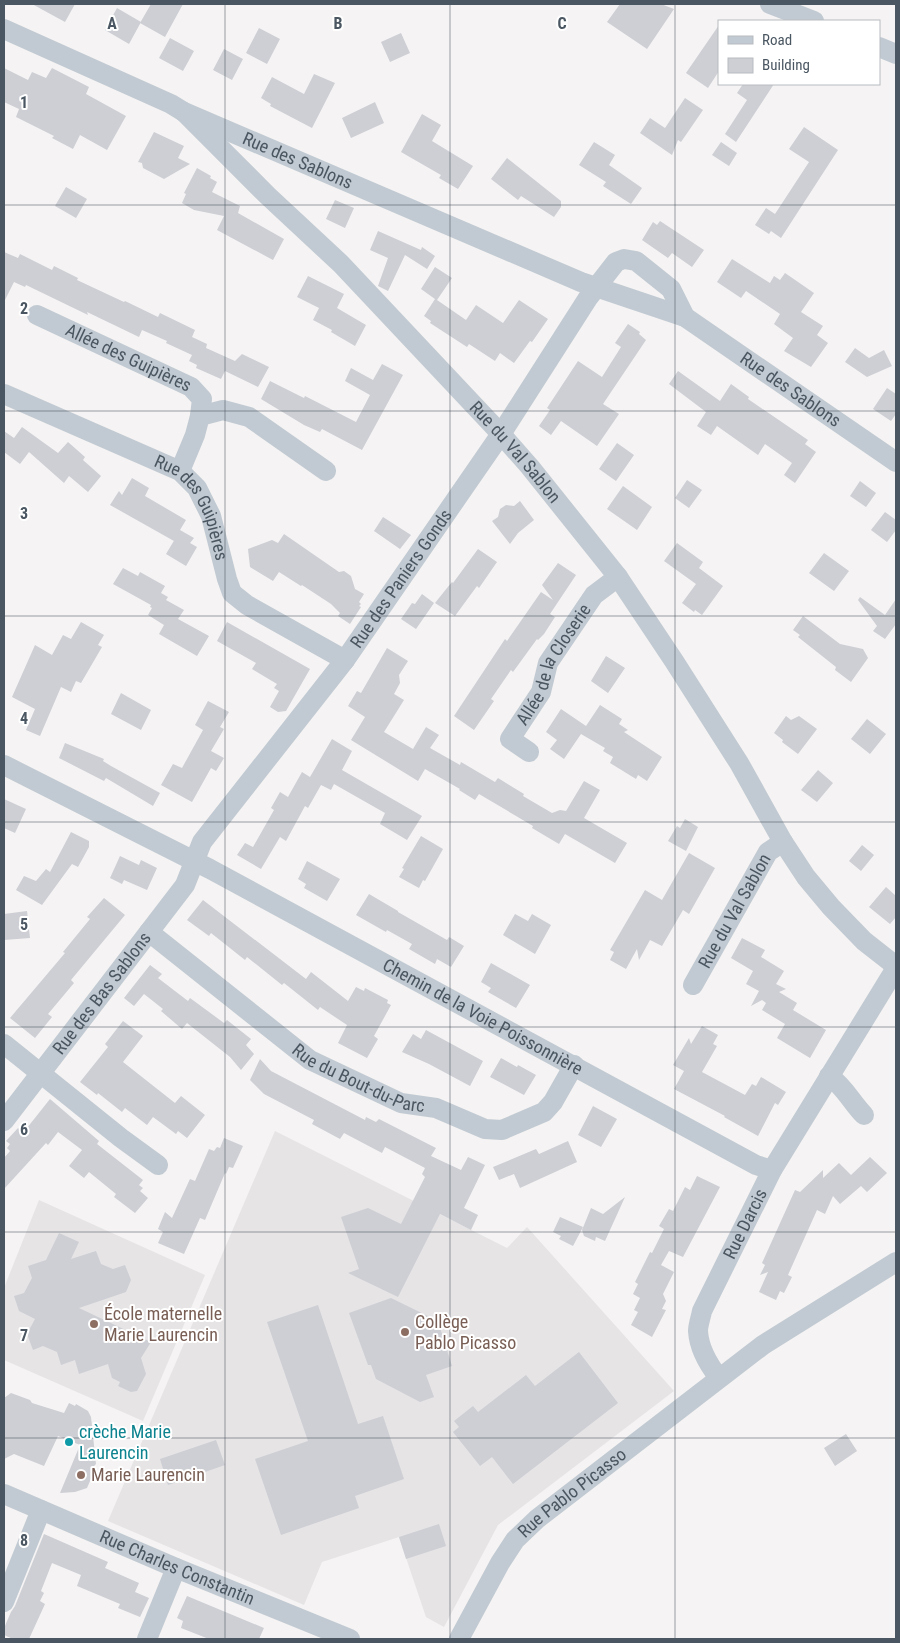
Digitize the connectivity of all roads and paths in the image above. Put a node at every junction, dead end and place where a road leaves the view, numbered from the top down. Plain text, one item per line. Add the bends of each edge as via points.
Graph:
1 (770, 4) edge
2 (811, 20) edge
3 (4, 28) edge
4 (880, 47) edge
5 (896, 54) edge
6 (184, 112) junction
7 (595, 288) junction
8 (37, 315) dead end
9 (685, 317) junction
10 (4, 394) edge
11 (200, 416) junction
12 (501, 434) junction
13 (896, 462) edge
14 (180, 471) junction
15 (326, 471) dead end
16 (618, 577) junction
17 (345, 660) junction
18 (529, 752) dead end
19 (4, 765) edge
20 (783, 842) junction
21 (194, 861) junction
22 (149, 932) junction
23 (896, 967) edge
24 (693, 985) dead end
25 (4, 1044) edge
26 (574, 1065) junction
27 (39, 1074) junction
28 (829, 1076) junction
29 (864, 1115) dead end
30 (4, 1121) edge
31 (158, 1165) dead end
32 (772, 1170) junction
33 (896, 1262) edge
34 (718, 1378) junction
35 (4, 1494) edge
36 (41, 1510) junction
37 (176, 1568) junction
38 (4, 1602) edge
39 (148, 1639) edge
40 (350, 1639) edge
41 (459, 1639) edge

1 - 2 street
3 - 6 street, Rue des Sablons
4 - 5 street
6 - 7 street, Rue des Sablons
6 - 12 street, Rue du Val Sablon via 341,264
7 - 9 street, Rue des Sablons
7 - 9 street, Rue des Sablons via 616,262 624,259 636,261 671,289
7 - 12 street, Rue des Paniers Gonds
8 - 11 street, Allée des Guipières via 191,387 202,399
9 - 13 street, Rue des Sablons
10 - 14 street, Rue des Guipières
11 - 14 street, Allée des Guipières
11 - 15 street, Allée des Guipières via 224,410 250,417
12 - 16 street, Rue du Val Sablon
12 - 17 street, Rue des Paniers Gonds
14 - 17 street, Rue des Guipières via 197,488 212,516 232,593 247,605
16 - 18 street, Allée de la Closerie via 594,595 548,663 541,692 510,739
16 - 20 street, Rue du Val Sablon via 739,763
17 - 21 street, Rue des Paniers Gonds via 202,842
19 - 21 street, Chemin de la Voie Poissonnière
20 - 23 street, Rue du Val Sablon via 831,907 864,941
20 - 24 street, Rue du Val Sablon via 768,852
21 - 22 street, Rue des Bas Sablons via 185,885
21 - 26 street, Chemin de la Voie Poissonnière
22 - 26 street, Rue du Bout-du-Parc via 310,1060 401,1103 436,1108 485,1129 502,1130 544,1112
22 - 27 street, Rue des Bas Sablons
23 - 28 street, Rue Darcis
25 - 27 street
26 - 32 street, Chemin de la Voie Poissonnière via 756,1166
27 - 30 street, Rue des Bas Sablons
27 - 31 street
28 - 29 street via 840,1084
28 - 32 street, Rue Darcis
32 - 34 street, Rue Darcis via 702,1311 698,1330 702,1349
33 - 34 street, Rue Pablo Picasso via 763,1345
34 - 41 street, Rue Pablo Picasso via 514,1540
35 - 36 street, Rue Charles Constantin
36 - 37 street, Rue Charles Constantin
36 - 38 street
37 - 39 street
37 - 40 street, Rue Charles Constantin

